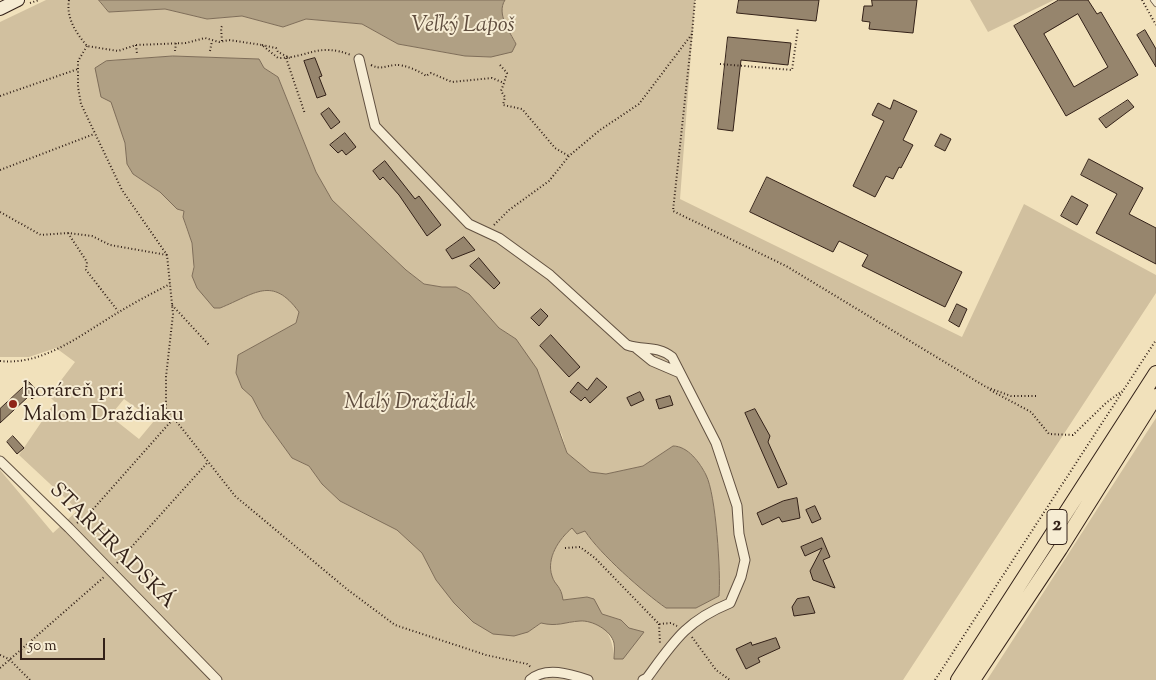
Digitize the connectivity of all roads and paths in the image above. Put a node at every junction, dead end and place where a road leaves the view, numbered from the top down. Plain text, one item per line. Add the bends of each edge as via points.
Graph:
1 (18, 0) edge
2 (69, 0) edge
3 (695, 0) edge
4 (1142, 0) edge
5 (1154, 0) edge
6 (1156, 4) edge
7 (0, 9) edge
8 (223, 24) dead end
9 (1156, 25) edge
10 (798, 28) dead end
11 (692, 34) junction
12 (212, 40) junction
13 (222, 41) junction
14 (176, 43) junction
15 (87, 46) junction
16 (136, 46) junction
17 (262, 46) junction
18 (175, 51) dead end
19 (210, 51) dead end
20 (137, 54) dead end
21 (286, 58) junction
22 (290, 58) junction
23 (359, 59) junction
24 (720, 64) dead end
25 (500, 65) dead end
26 (78, 69) junction
27 (504, 83) junction
28 (0, 96) edge
29 (305, 114) dead end
30 (94, 134) junction
31 (568, 156) junction
32 (0, 170) edge
33 (0, 212) edge
34 (487, 232) junction
35 (68, 233) junction
36 (167, 255) junction
37 (170, 284) junction
38 (172, 305) junction
39 (119, 312) junction
40 (1156, 340) edge
41 (209, 345) dead end
42 (636, 348) junction
43 (1146, 356) junction
44 (1149, 358) dead end
45 (0, 361) edge
46 (1156, 373) edge
47 (680, 374) junction
48 (986, 387) junction
49 (1124, 389) junction
50 (1038, 396) dead end
51 (1156, 396) edge
52 (174, 418) junction
53 (0, 461) edge
54 (208, 462) junction
55 (69, 528) junction
56 (565, 548) dead end
57 (110, 571) junction
58 (684, 629) junction
59 (0, 654) edge
60 (10, 659) junction
61 (0, 668) edge
62 (542, 675) junction
63 (30, 680) edge
64 (217, 680) edge
65 (530, 680) edge
66 (588, 680) edge
67 (643, 680) edge
68 (730, 680) edge
69 (935, 680) edge
70 (958, 680) edge
71 (973, 680) edge

1 - 7 main road
2 - 15 path via 68,8 76,33
3 - 11 path
4 - 9 path
5 - 6 lane
8 - 13 path
10 - 24 path via 792,70
11 - 31 path via 639,104
11 - 48 path via 673,211 786,266
12 - 13 path
12 - 14 path via 204,38
12 - 19 path
13 - 17 path
14 - 16 path
14 - 18 path
15 - 16 path via 118,50
15 - 26 path via 78,61
16 - 20 path
17 - 21 path via 278,58
17 - 22 path via 276,48
21 - 22 path
21 - 29 path
22 - 23 path via 322,48 339,50
23 - 27 path via 379,68 396,65 426,76 431,73 452,82 492,78
23 - 34 street via 375,126 469,224
25 - 27 path via 507,73
26 - 28 path
26 - 30 path via 81,104
27 - 31 path via 503,105 522,109 555,148
30 - 32 path
30 - 36 path via 122,190
31 - 34 path via 549,181 509,210
33 - 35 path via 41,235
34 - 42 street via 550,274 617,337
35 - 36 path via 92,236 110,245
35 - 39 path via 87,262 86,270
36 - 37 path
37 - 38 path
37 - 39 path
38 - 41 path
38 - 52 path via 166,408
39 - 45 path via 62,348 14,362
40 - 43 path
42 - 47 street via 652,361
42 - 47 street via 663,349 672,356
43 - 44 path
43 - 49 path
46 - 70 main road, 2
47 - 58 street via 716,443 737,506 745,560 730,603 710,611
48 - 49 path via 1031,412 1049,434 1073,435
48 - 50 path via 1011,396
49 - 69 path
51 - 71 main road, 2
52 - 54 path
52 - 55 path via 87,516
53 - 55 street, STARHRADSKÁ
54 - 57 path
54 - 62 path via 235,496 395,625 486,655 527,664
55 - 57 street, STARHRADSKÁ
56 - 58 path via 580,547 595,558 659,624 670,623
57 - 60 path
57 - 64 street, STARHRADSKÁ
58 - 67 street
58 - 68 path via 716,670
59 - 60 path
60 - 61 path
60 - 63 path
62 - 65 street
62 - 66 street via 556,672

